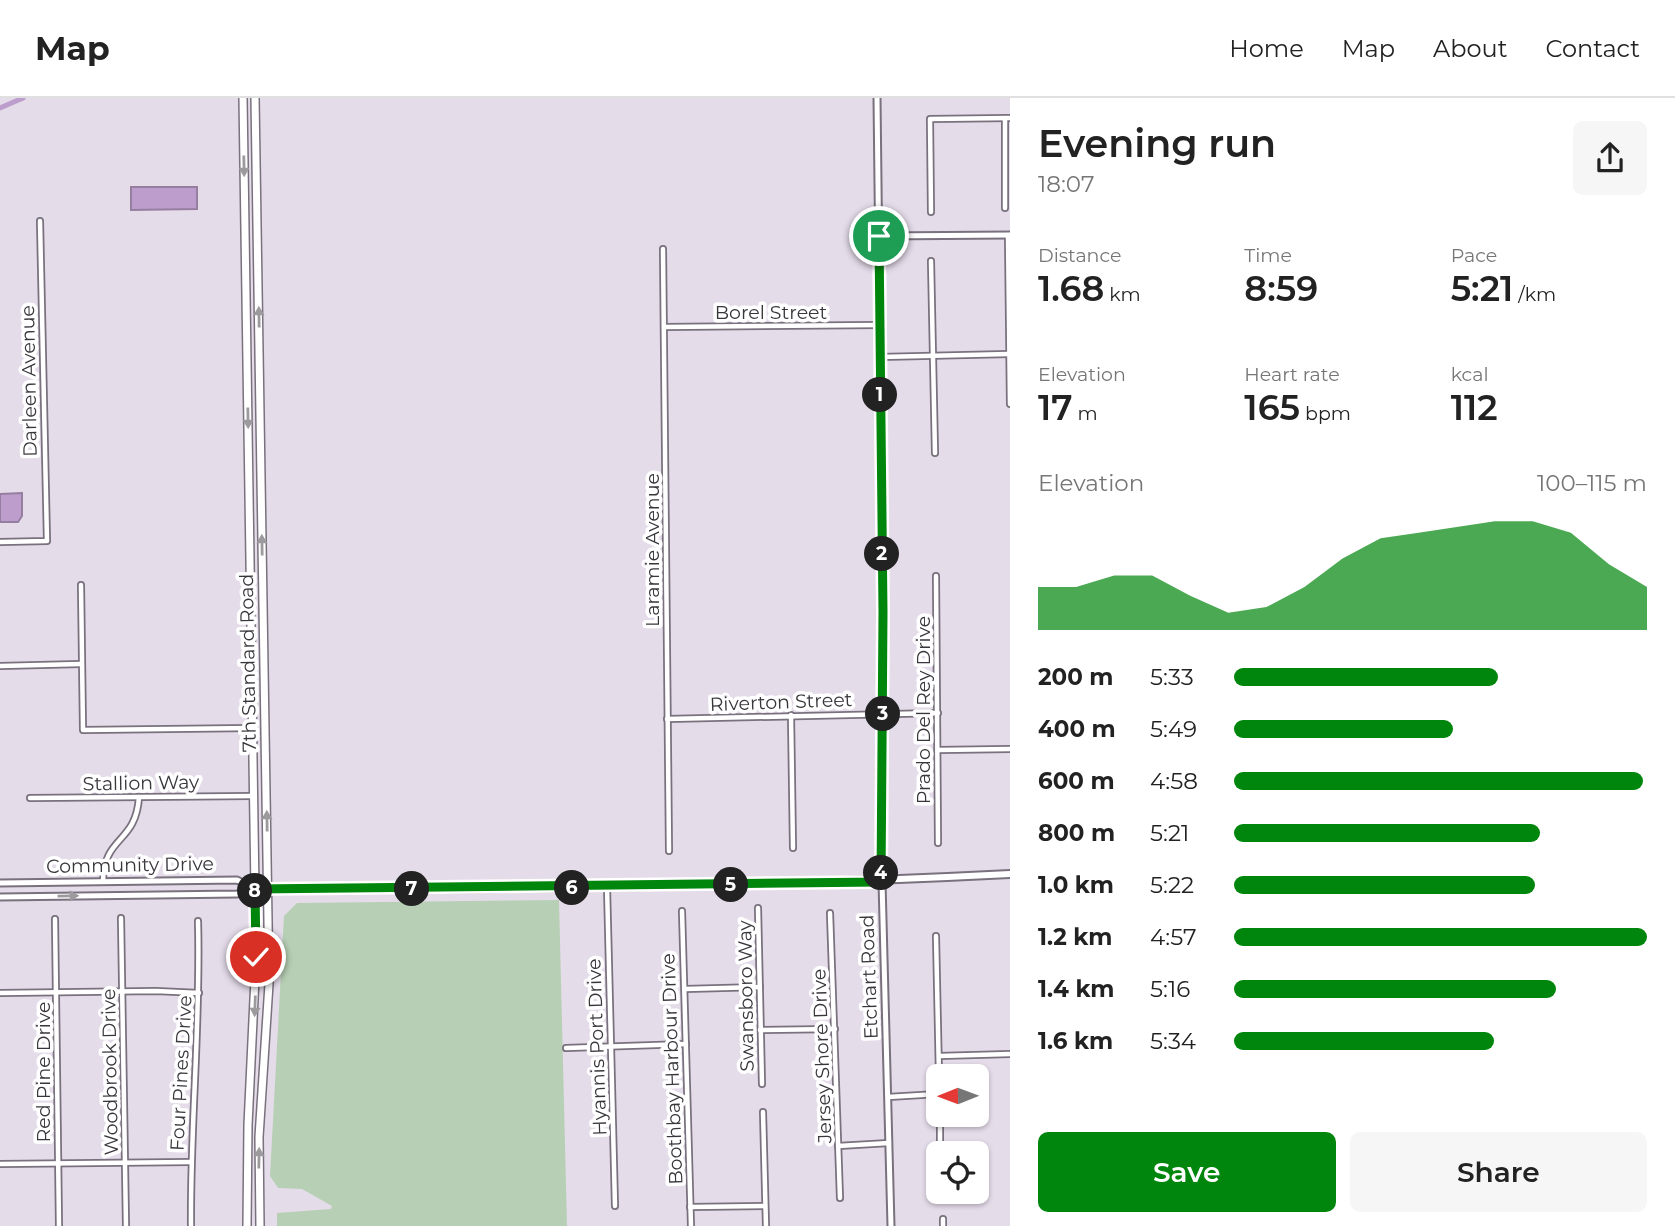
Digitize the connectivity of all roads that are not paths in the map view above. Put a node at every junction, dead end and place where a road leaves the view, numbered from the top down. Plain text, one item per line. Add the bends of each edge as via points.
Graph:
1 (243, 98) edge
2 (255, 98) edge
3 (877, 98) edge
4 (1008, 118) edge
5 (1005, 208) dead end
6 (931, 212) dead end
7 (40, 221) dead end
8 (1009, 235) edge
9 (879, 236) junction
10 (663, 249) dead end
11 (930, 261) dead end
12 (879, 325) junction
13 (664, 327) junction
14 (1009, 354) edge
15 (880, 357) junction
16 (933, 357) junction
17 (1010, 404) edge
18 (935, 453) dead end
19 (0, 542) edge
20 (936, 576) dead end
21 (81, 585) dead end
22 (80, 664) junction
23 (0, 666) edge
24 (883, 713) junction
25 (937, 713) junction
26 (791, 715) junction
27 (667, 719) junction
28 (253, 728) junction
29 (1010, 749) edge
30 (938, 750) junction
31 (253, 796) junction
32 (139, 797) junction
33 (30, 798) dead end
34 (938, 843) dead end
35 (793, 848) dead end
36 (669, 851) dead end
37 (1010, 874) edge
38 (103, 881) junction
39 (881, 882) junction
40 (0, 883) edge
41 (607, 887) junction
42 (255, 889) junction
43 (269, 889) junction
44 (0, 897) edge
45 (758, 908) dead end
46 (682, 911) dead end
47 (830, 913) dead end
48 (121, 918) dead end
49 (55, 919) dead end
50 (198, 921) dead end
51 (936, 936) dead end
52 (760, 987) junction
53 (685, 989) junction
54 (123, 991) junction
55 (57, 992) junction
56 (0, 993) edge
57 (199, 993) junction
58 (835, 1029) junction
59 (760, 1030) junction
60 (686, 1044) junction
61 (610, 1046) junction
62 (566, 1048) dead end
63 (1010, 1054) edge
64 (939, 1056) junction
65 (939, 1064) edge
66 (762, 1084) dead end
67 (926, 1095) edge
68 (888, 1097) junction
69 (763, 1112) dead end
70 (889, 1143) junction
71 (838, 1146) junction
72 (191, 1162) junction
73 (125, 1163) junction
74 (0, 1164) edge
75 (58, 1164) junction
76 (840, 1198) dead end
77 (615, 1206) dead end
78 (765, 1206) junction
79 (690, 1208) junction
80 (943, 1219) dead end
81 (59, 1226) edge
82 (126, 1226) edge
83 (191, 1226) edge
84 (247, 1226) edge
85 (260, 1226) edge
86 (691, 1226) edge
87 (766, 1226) edge
88 (891, 1226) edge
89 (943, 1226) edge

1 -> 28 main road, 7th Standard Road
43 -> 2 main road, 7th Standard Road
3 - 9 street, Etchart Road
4 - 5 street
4 - 6 street via 930,119
7 - 19 street, Darleen Avenue via 47,541
8 - 9 street
8 - 14 street
9 - 12 street, Etchart Road
10 - 13 street, Laramie Avenue
11 - 16 street
12 - 13 street, Borel Street
12 - 15 street, Etchart Road
13 - 27 street, Laramie Avenue
14 - 16 street
14 - 17 street
15 - 16 street
15 - 24 street, Etchart Road
16 - 18 street
20 - 25 street, Prado Del Rey Drive
21 - 22 street
22 - 23 street
22 - 28 street via 83,730
24 - 25 street, Riverton Street
24 - 26 street, Riverton Street
24 - 39 street, Etchart Road
25 - 30 street, Prado Del Rey Drive
26 - 27 street, Riverton Street
26 - 35 street
27 - 36 street, Laramie Avenue
28 - 31 main road, 7th Standard Road
29 - 30 street
30 - 34 street, Prado Del Rey Drive
31 - 32 street, Stallion Way
31 - 42 main road, 7th Standard Road
32 - 33 street, Stallion Way
32 - 38 street via 133,826 104,859
37 - 39 main road
38 - 40 street, Community Drive
38 - 42 street, Community Drive via 237,880
39 - 41 main road
39 - 68 street, Etchart Road
41 - 43 main road
41 - 61 street, Hyannis Port Drive
42 - 43 main road
44 -> 42 street, Community Drive via 237,894
42 -> 84 main road, 7th Standard Road
85 -> 43 main road, 7th Standard Road
45 - 52 street, Swansboro Way
46 - 53 street, Boothbay Harbour Drive
47 - 58 street, Jersey Shore Drive
48 - 54 street, Woodbrook Drive
49 - 55 street, Red Pine Drive
50 - 57 street, Four Pines Drive
51 - 64 street
52 - 53 street
52 - 59 street, Swansboro Way
53 - 60 street, Boothbay Harbour Drive
54 - 55 street
54 - 57 street
54 - 73 street, Woodbrook Drive
55 - 56 street
55 - 75 street, Red Pine Drive
57 - 72 street, Four Pines Drive
58 - 59 street
58 - 71 street, Jersey Shore Drive
59 - 66 street, Swansboro Way
60 - 61 street
60 - 79 street, Boothbay Harbour Drive
61 - 62 street
61 - 77 street, Hyannis Port Drive
63 - 64 street
64 - 65 street
67 - 68 street
68 - 70 street, Etchart Road
69 - 78 street
70 - 71 street
70 - 88 street, Etchart Road
71 - 76 street, Jersey Shore Drive
72 - 73 street
72 - 83 street, Four Pines Drive
73 - 75 street
73 - 82 street, Woodbrook Drive
74 - 75 street
75 - 81 street, Red Pine Drive
78 - 79 street
78 - 87 street
79 - 86 street, Boothbay Harbour Drive
80 - 89 street

